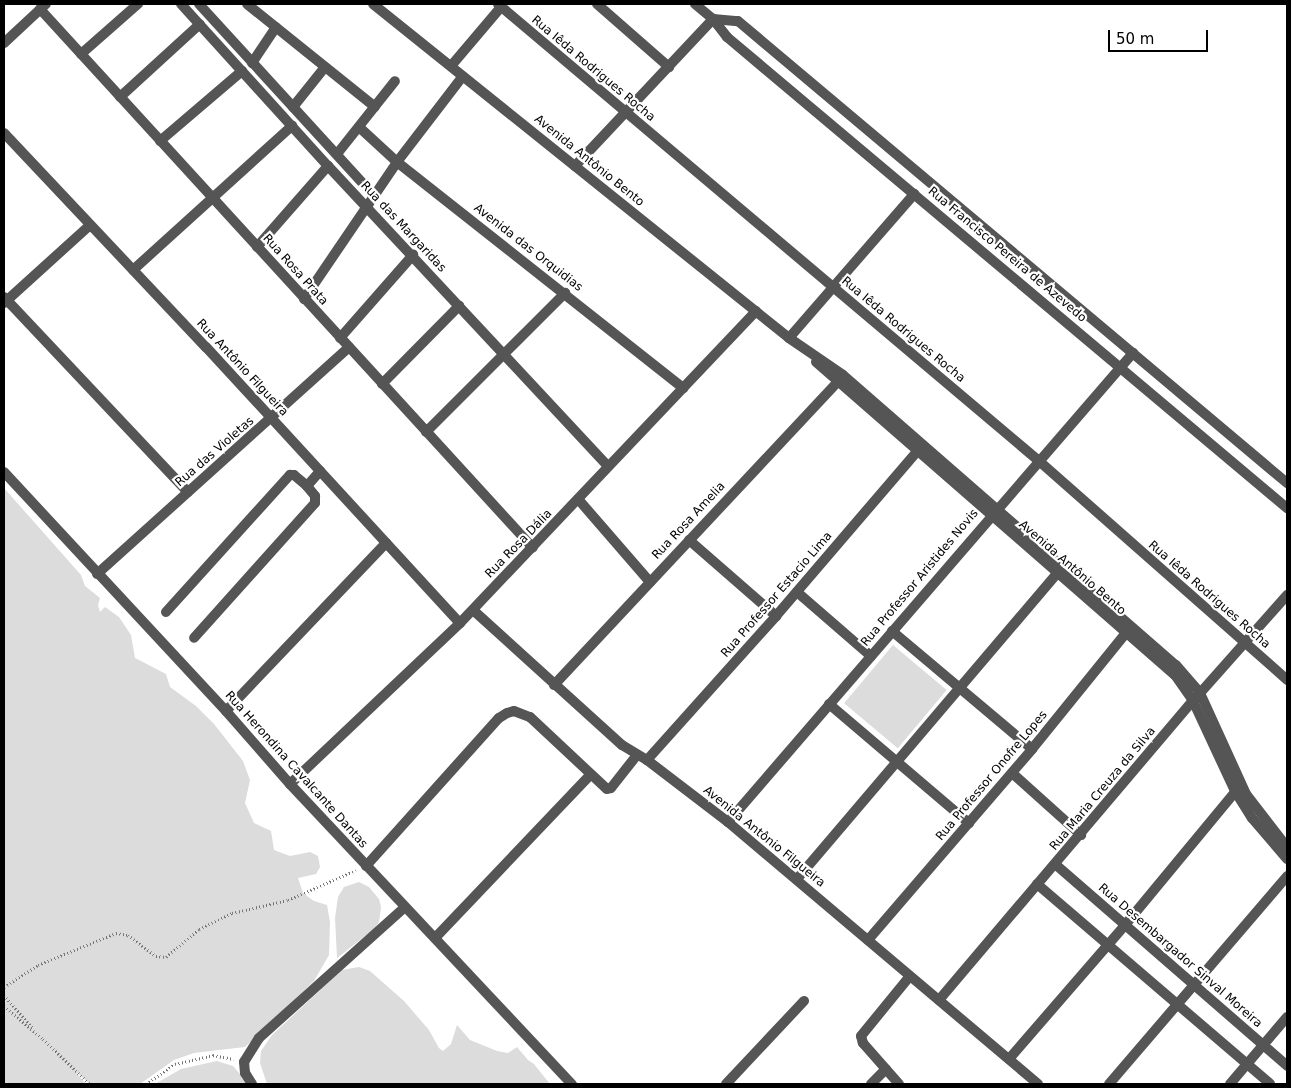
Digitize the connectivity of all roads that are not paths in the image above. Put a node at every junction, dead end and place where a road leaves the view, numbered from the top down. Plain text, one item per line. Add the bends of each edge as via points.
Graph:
1 (138, 4) edge
2 (181, 4) edge
3 (200, 4) edge
4 (247, 4) edge
5 (373, 4) edge
6 (597, 4) edge
7 (695, 4) edge
8 (500, 5) edge
9 (43, 6) edge
10 (713, 19) junction
11 (200, 24) junction
12 (276, 27) junction
13 (4, 43) edge
14 (81, 54) junction
15 (252, 63) junction
16 (451, 66) junction
17 (325, 67) junction
18 (669, 67) junction
19 (242, 71) junction
20 (464, 76) junction
21 (395, 81) dead end
22 (120, 97) junction
23 (293, 107) junction
24 (374, 107) junction
25 (626, 113) junction
26 (292, 126) junction
27 (359, 127) junction
28 (4, 133) edge
29 (160, 141) junction
30 (337, 154) junction
31 (398, 162) junction
32 (328, 166) junction
33 (575, 166) junction
34 (914, 194) junction
35 (375, 196) junction
36 (212, 198) junction
37 (367, 208) junction
38 (90, 225) junction
39 (257, 247) junction
40 (413, 255) junction
41 (133, 270) junction
42 (833, 288) junction
43 (566, 293) junction
44 (304, 299) junction
45 (5, 300) edge
46 (459, 306) junction
47 (756, 311) junction
48 (340, 338) junction
49 (789, 338) junction
50 (349, 347) junction
51 (1133, 353) junction
52 (504, 355) junction
53 (1121, 367) junction
54 (840, 378) junction
55 (382, 384) junction
56 (683, 388) junction
57 (272, 418) junction
58 (426, 432) junction
59 (920, 448) junction
60 (1039, 461) junction
61 (608, 466) junction
62 (320, 471) junction
63 (4, 472) edge
64 (1287, 483) edge
65 (307, 486) junction
66 (188, 492) junction
67 (578, 499) junction
68 (1287, 508) edge
69 (993, 512) junction
70 (689, 540) junction
71 (386, 543) junction
72 (533, 548) junction
73 (1061, 570) junction
74 (97, 574) junction
75 (650, 582) junction
76 (797, 592) junction
77 (1287, 595) edge
78 (473, 610) junction
79 (166, 612) dead end
80 (776, 616) junction
81 (460, 623) junction
82 (1130, 629) junction
83 (892, 631) junction
84 (194, 638) dead end
85 (1246, 643) junction
86 (871, 656) junction
87 (1287, 680) edge
88 (554, 685) junction
89 (960, 688) junction
90 (1197, 697) junction
91 (829, 704) junction
92 (226, 711) junction
93 (1032, 749) junction
94 (637, 755) junction
95 (647, 760) junction
96 (897, 762) junction
97 (1012, 773) junction
98 (590, 775) junction
99 (290, 784) junction
100 (1238, 788) junction
101 (728, 822) junction
102 (969, 823) junction
103 (1080, 835) junction
104 (1287, 847) edge
105 (1287, 858) edge
106 (1056, 864) junction
107 (366, 866) junction
108 (1287, 876) edge
109 (796, 880) junction
110 (1037, 884) junction
111 (405, 907) junction
112 (1125, 925) junction
113 (435, 938) junction
114 (868, 940) junction
115 (1108, 945) junction
116 (910, 976) junction
117 (1193, 986) junction
118 (939, 1000) junction
119 (804, 1001) dead end
120 (1176, 1005) junction
121 (1287, 1017) edge
122 (1264, 1046) junction
123 (1009, 1059) junction
124 (1247, 1066) junction
125 (1287, 1066) edge
126 (886, 1069) junction
127 (252, 1084) edge
128 (572, 1084) edge
129 (726, 1084) edge
130 (871, 1084) edge
131 (899, 1084) edge
132 (1038, 1084) edge
133 (1109, 1084) edge
134 (1230, 1084) edge
135 (1270, 1084) edge

1 - 14 street
2 - 11 street, Rua das Margaridas
3 - 15 street, Rua das Margaridas
4 - 12 street
5 - 16 street, Avenida Antônio Bento
6 - 18 street
7 - 10 street, Rua Francisco Pereira de Azevedo
8 - 16 street
8 - 25 street, Rua Iêda Rodrigues Rocha
9 - 13 street
9 - 14 street, Rua Rosa Prata
10 - 18 street
10 - 34 street, Rua Francisco Pereira de Azevedo via 727,37
10 - 51 street, Rua Francisco Pereira de Azevedo via 738,21
11 - 19 street, Rua das Margaridas
11 - 22 street
12 - 15 street
12 - 17 street
14 - 22 street, Rua Rosa Prata
15 - 23 street, Rua das Margaridas
16 - 20 street, Avenida Antônio Bento
17 - 23 street
17 - 24 street
18 - 25 street
19 - 26 street, Rua das Margaridas
19 - 29 street
20 - 31 street
20 - 33 street, Avenida Antônio Bento
21 - 24 street
22 - 29 street, Rua Rosa Prata
23 - 30 street, Rua das Margaridas
24 - 27 street
25 - 33 street
25 - 42 street, Rua Iêda Rodrigues Rocha
26 - 32 street, Rua das Margaridas
26 - 36 street
27 - 30 street
27 - 31 street, Avenida das Orquidias
28 - 38 street, Rua Antônio Filgueira
29 - 36 street, Rua Rosa Prata
30 - 35 street, Rua das Margaridas
31 - 35 street
31 - 43 street, Avenida das Orquidias
32 - 37 street, Rua das Margaridas
32 - 39 street
33 - 47 street, Avenida Antônio Bento
34 - 42 street
34 - 53 street, Rua Francisco Pereira de Azevedo
35 - 37 street
36 - 39 street, Rua Rosa Prata
36 - 41 street
37 - 40 street, Rua das Margaridas
37 - 44 street
38 - 41 street, Rua Antônio Filgueira
38 - 45 street
39 - 44 street, Rua Rosa Prata
40 - 46 street, Rua das Margaridas
40 - 48 street
41 - 57 street, Rua Antônio Filgueira
42 - 49 street
42 - 60 street, Rua Iêda Rodrigues Rocha
43 - 52 street
43 - 56 street, Avenida das Orquidias
44 - 48 street, Rua Rosa Prata
45 - 66 street
46 - 52 street, Rua das Margaridas
46 - 55 street
47 - 49 street, Avenida Antônio Bento
47 - 56 street, Rua Rosa Dália
48 - 50 street, Rua Rosa Prata
49 - 54 street, Avenida Antônio Bento
50 - 55 street, Rua Rosa Prata
50 - 57 street, Rua das Violetas
51 - 53 street, Rua Professor Aristides Novis
51 - 64 street, Rua Francisco Pereira de Azevedo
52 - 58 street
52 - 61 street, Rua das Margaridas
53 - 60 street, Rua Professor Aristides Novis
53 - 68 street, Rua Francisco Pereira de Azevedo
54 - 59 street, Avenida Antônio Bento
54 - 70 street, Rua Rosa Amelia
55 - 58 street, Rua Rosa Prata
56 - 61 street, Rua Rosa Dália
57 - 62 street, Rua Antônio Filgueira
57 - 66 street, Rua das Violetas
58 - 72 street, Rua Rosa Prata
59 - 69 street, Avenida Antônio Bento
59 - 76 street, Rua Professor Estacio Lima
60 - 69 street, Rua Professor Aristides Novis
60 - 85 street, Rua Iêda Rodrigues Rocha
61 - 67 street, Rua Rosa Dália
62 - 65 street
62 - 71 street, Rua Antônio Filgueira
63 - 74 street, Rua Herondina Cavalcante Dantas
65 - 79 street via 294,475 290,476
65 - 84 street via 315,496 315,503
66 - 74 street, Rua das Violetas
67 - 72 street, Rua Rosa Dália
67 - 75 street
69 - 73 street, Avenida Antônio Bento
69 - 83 street, Rua Professor Aristides Novis
70 - 75 street, Rua Rosa Amelia
70 - 80 street
71 - 81 street, Rua Antônio Filgueira
71 - 92 street
72 - 78 street, Rua Rosa Dália
73 - 82 street, Avenida Antônio Bento
73 - 89 street
74 - 92 street, Rua Herondina Cavalcante Dantas
75 - 88 street, Rua Rosa Amelia
76 - 80 street, Rua Professor Estacio Lima
76 - 86 street
77 - 85 street, Rua Maria Creuza da Silva
78 - 81 street, Rua Rosa Dália
78 - 88 street, Avenida Antônio Filgueira
80 - 95 street, Rua Professor Estacio Lima
81 - 99 street, Rua Rosa Dália
82 - 90 street, Avenida Antônio Bento via 1176,665
82 - 93 street, Rua Professor Onofre Lopes
83 - 86 street, Rua Professor Aristides Novis
83 - 89 street
85 - 87 street, Rua Iêda Rodrigues Rocha
85 - 90 street, Rua Maria Creuza da Silva
86 - 91 street, Rua Professor Aristides Novis
88 - 94 street, Avenida Antônio Filgueira
89 - 93 street
89 - 96 street
90 - 100 street, Avenida Antônio Bento
90 - 103 street, Rua Maria Creuza da Silva
91 - 96 street
91 - 101 street, Rua Professor Aristides Novis
92 - 99 street, Rua Herondina Cavalcante Dantas
93 - 97 street, Rua Professor Onofre Lopes
94 - 95 street, Avenida Antônio Filgueira
94 - 98 street via 609,789
95 - 101 street, Avenida Antônio Filgueira
96 - 102 street
96 - 109 street
97 - 102 street, Rua Professor Onofre Lopes
97 - 103 street
98 - 107 street via 530,718 514,711 499,718
98 - 113 street
99 - 107 street, Rua Herondina Cavalcante Dantas
100 - 104 street, Avenida Antônio Bento
100 - 105 street, Avenida Antônio Bento via 1252,818
100 - 112 street
101 - 109 street, Avenida Antônio Filgueira
102 - 114 street, Rua Professor Onofre Lopes
103 - 106 street, Rua Maria Creuza da Silva
106 - 110 street, Rua Maria Creuza da Silva
106 - 112 street, Rua Desembargador Sinval Moreira
107 - 111 street, Rua Herondina Cavalcante Dantas
108 - 117 street
109 - 114 street, Avenida Antônio Filgueira
110 - 115 street
110 - 118 street, Rua Maria Creuza da Silva
111 - 113 street, Rua Herondina Cavalcante Dantas
111 - 127 street via 259,1038 244,1062 245,1073
112 - 115 street
112 - 117 street, Rua Desembargador Sinval Moreira
113 - 128 street, Rua Herondina Cavalcante Dantas
114 - 116 street, Avenida Antônio Filgueira
115 - 120 street
115 - 123 street
116 - 118 street, Avenida Antônio Filgueira
116 - 126 street via 861,1036 863,1043
117 - 120 street
117 - 122 street, Rua Desembargador Sinval Moreira
118 - 123 street, Avenida Antônio Filgueira
119 - 129 street
120 - 124 street
120 - 133 street
121 - 122 street
122 - 124 street
122 - 125 street, Rua Desembargador Sinval Moreira
123 - 132 street, Avenida Antônio Filgueira
124 - 134 street
124 - 135 street
126 - 130 street
126 - 131 street

